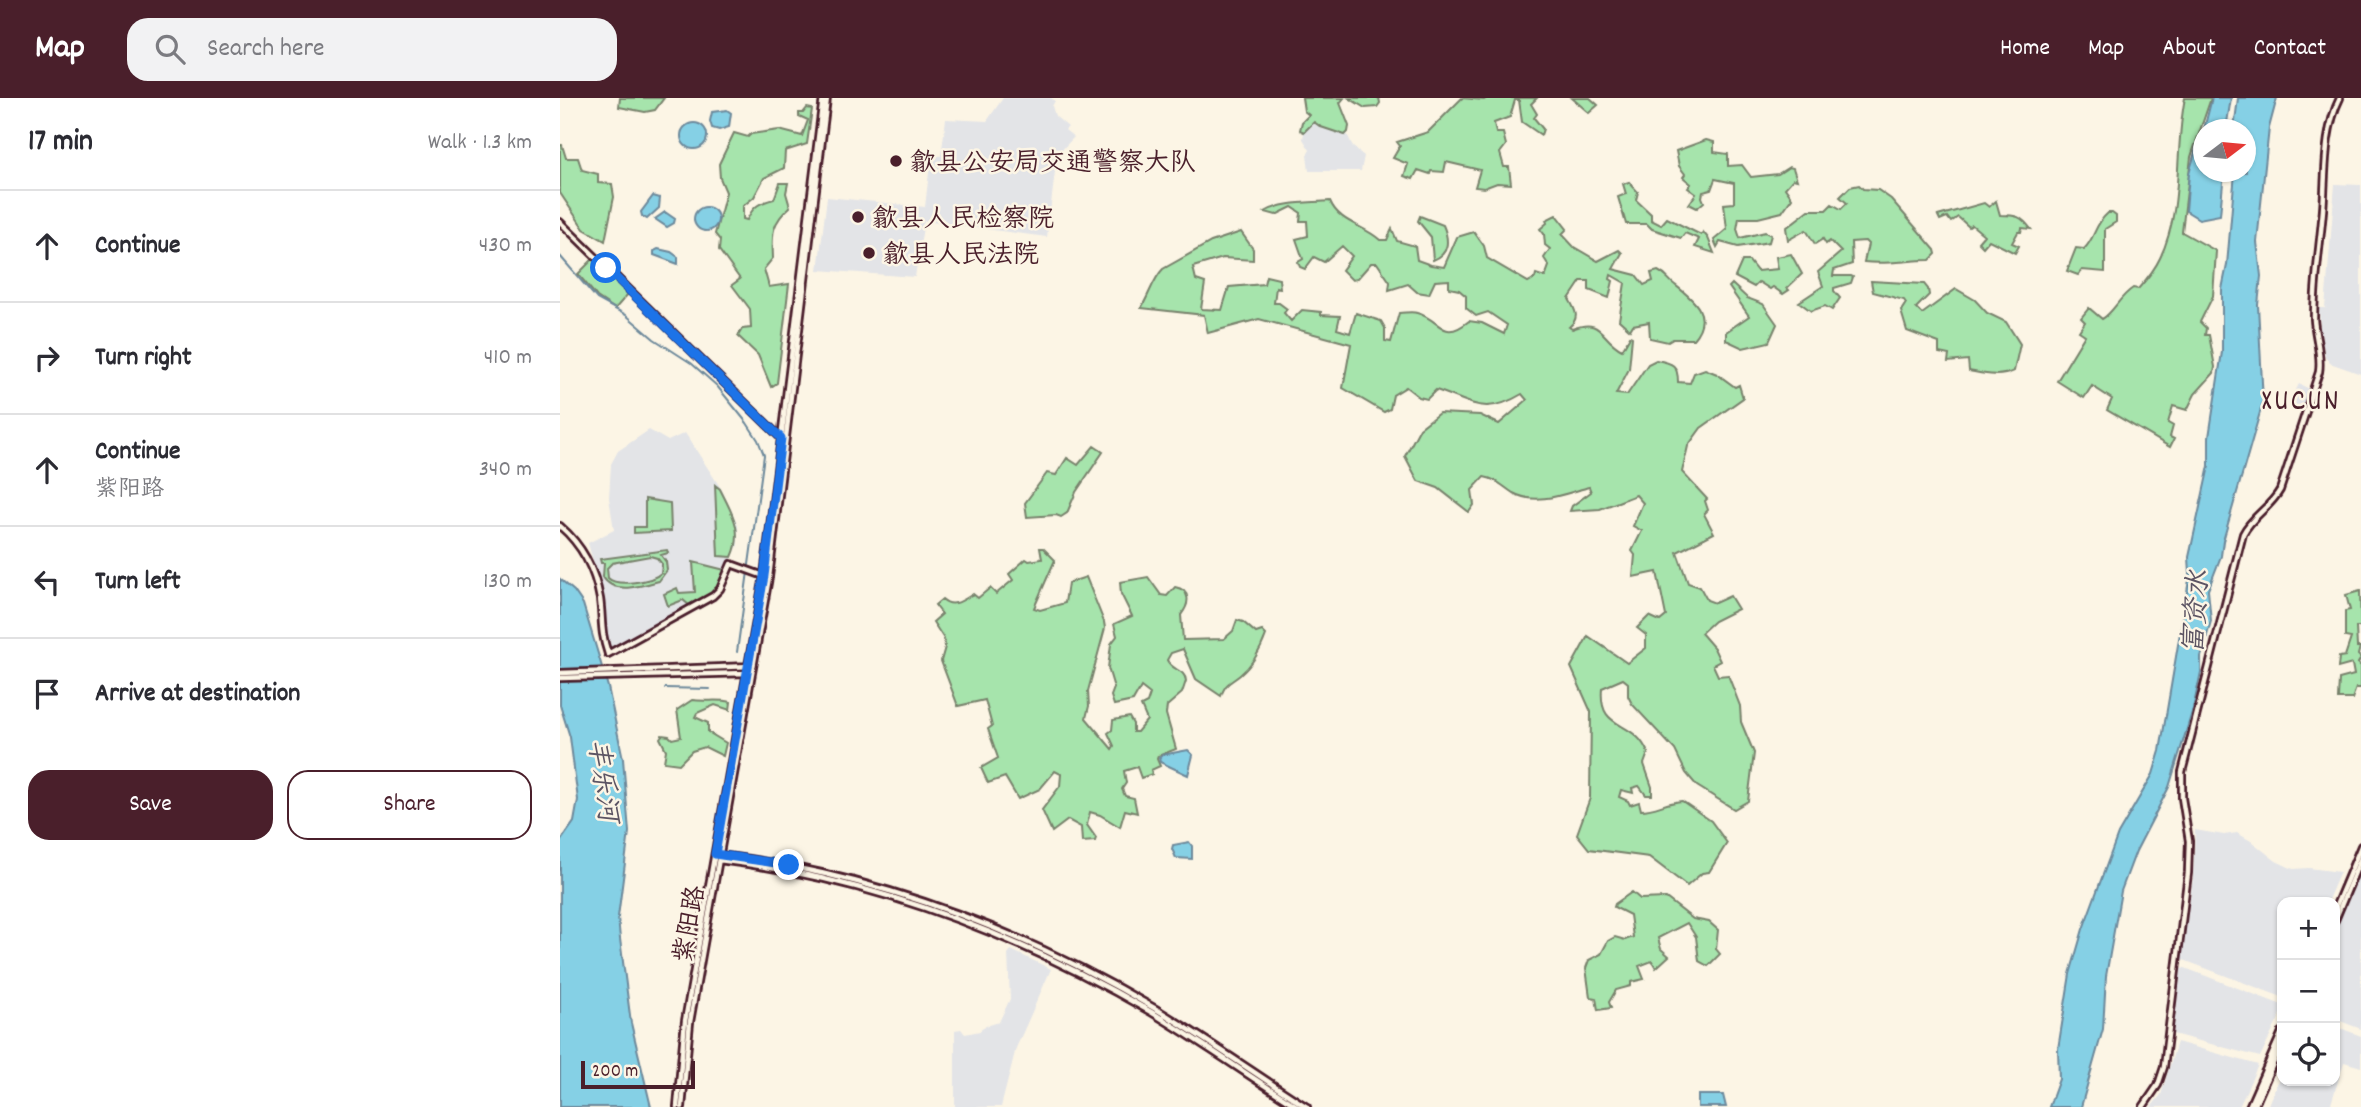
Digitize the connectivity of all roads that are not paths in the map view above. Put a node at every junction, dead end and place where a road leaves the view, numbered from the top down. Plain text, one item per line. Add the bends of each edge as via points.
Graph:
1 (825, 98) edge
2 (2340, 98) edge
3 (560, 222) edge
4 (781, 438) junction
5 (560, 526) edge
6 (764, 576) junction
7 (751, 666) junction
8 (750, 673) junction
9 (622, 674) junction
10 (560, 676) edge
11 (2361, 846) edge
12 (718, 857) junction
13 (2361, 858) edge
14 (2340, 897) edge
15 (2340, 908) edge
16 (2277, 1044) edge
17 (2277, 1054) edge
18 (679, 1107) edge
19 (1298, 1107) edge
20 (1307, 1107) edge
21 (2143, 1107) edge
22 (2252, 1107) edge

1 - 4 main road
1 - 7 main road via 769,576
2 - 21 main road via 2329,130 2318,249 2314,316 2319,372 2280,490 2243,534 2189,741 2181,787 2189,841 2188,873 2165,1060 2158,1085
3 - 4 main road
4 - 6 main road
5 - 6 main road via 580,546 590,567 608,654 713,596 731,564
6 - 7 main road
7 - 8 main road, 紫阳路
7 - 9 main road
8 - 9 main road
8 - 12 main road, 紫阳路
9 - 10 main road
11 - 14 main road
12 - 18 main road, 紫阳路 via 682,1038
12 - 19 main road via 843,883 997,935 1132,1001
12 - 20 main road via 789,865 864,883 1008,934 1154,1008
13 - 15 main road
16 - 22 main road
17 - 22 main road

